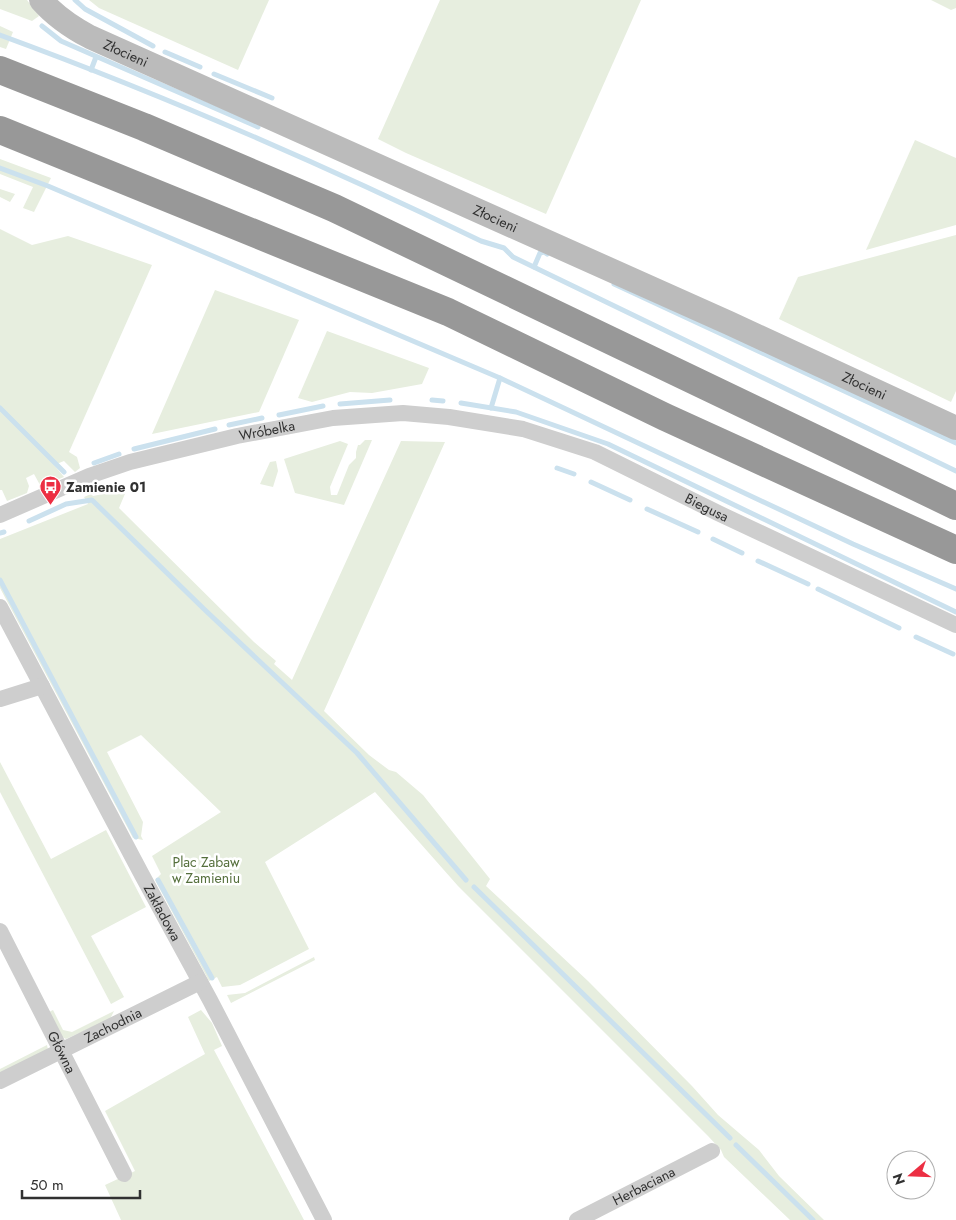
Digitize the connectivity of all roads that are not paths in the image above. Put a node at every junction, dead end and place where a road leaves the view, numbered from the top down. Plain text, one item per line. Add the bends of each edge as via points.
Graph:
1 (41, 0) edge
2 (0, 70) edge
3 (0, 130) edge
4 (449, 416) joint
5 (956, 428) edge
6 (956, 506) edge
7 (0, 515) edge
8 (956, 550) edge
9 (0, 607) edge
10 (956, 625) edge
11 (42, 686) junction
12 (0, 699) edge
13 (0, 931) edge
14 (200, 982) junction
15 (61, 1050) junction
16 (0, 1081) edge
17 (712, 1151) dead end
18 (124, 1174) dead end
19 (586, 1218) edge
20 (324, 1220) edge

1 - 5 street, Złocieni via 68,25 98,41 721,319
2 - 6 highway via 334,208
3 - 8 highway via 448,312 665,417
4 - 7 street, Wróbelka via 403,413 326,419 167,452 89,476
4 - 10 street, Biegusa via 523,429 595,452
9 - 11 street, Zakładowa
11 - 12 street
11 - 14 street, Zakładowa
13 - 15 street, Główna
14 - 15 street, Zachodnia
14 - 20 street, Zakładowa
15 - 16 street, Zachodnia
15 - 18 street, Główna
17 - 19 street, Herbaciana

